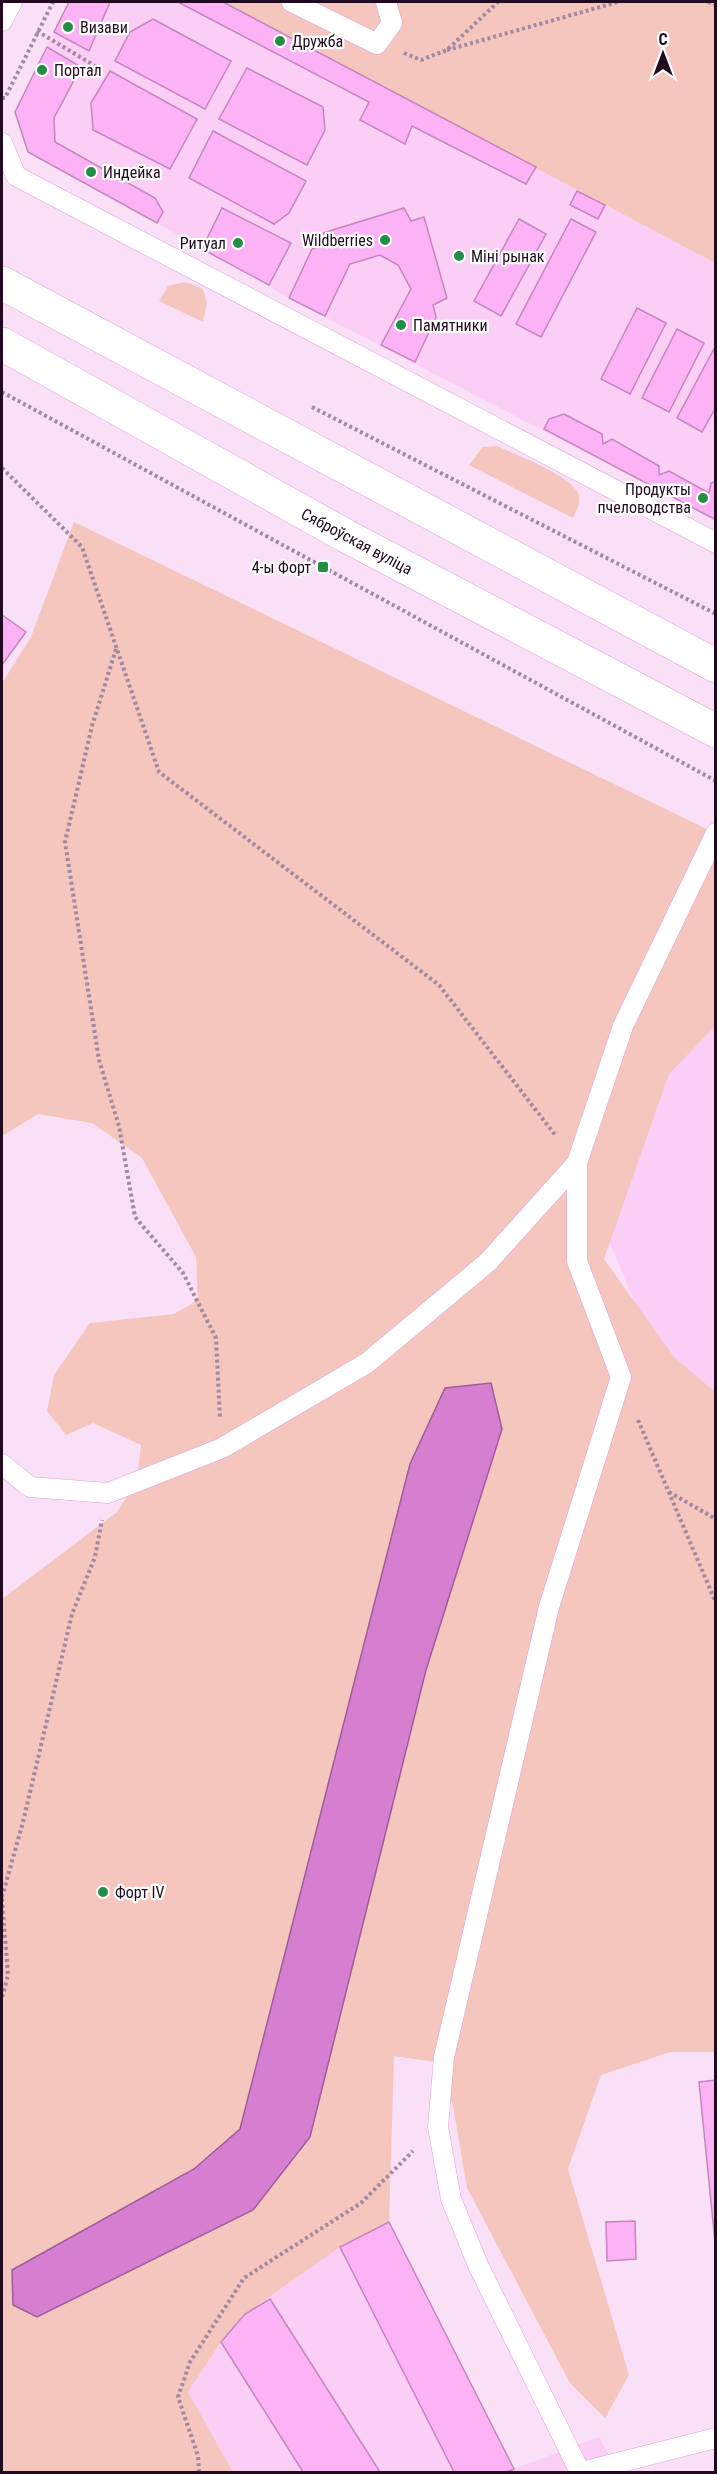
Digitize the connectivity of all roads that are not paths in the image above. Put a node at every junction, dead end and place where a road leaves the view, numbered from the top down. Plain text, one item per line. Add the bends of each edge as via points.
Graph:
1 (12, 2) edge
2 (292, 2) edge
3 (386, 2) edge
4 (2, 21) edge
5 (2, 143) edge
6 (2, 283) edge
7 (2, 344) edge
8 (716, 543) edge
9 (716, 666) edge
10 (716, 731) edge
11 (716, 833) edge
12 (577, 1163) junction
13 (2, 1464) edge
14 (716, 2438) edge
15 (581, 2472) edge

1 - 4 lane
2 - 3 lane via 377,44 392,23
5 - 8 lane via 16,176
6 - 9 main road
7 - 10 main road, Сяброўская вуліца via 346,536
11 - 12 lane via 623,1026
12 - 13 lane via 488,1262 367,1363 222,1448 108,1493 30,1487
12 - 15 lane via 577,1261 621,1377 549,1607 444,2057 438,2127 451,2199 478,2265
14 - 15 lane

